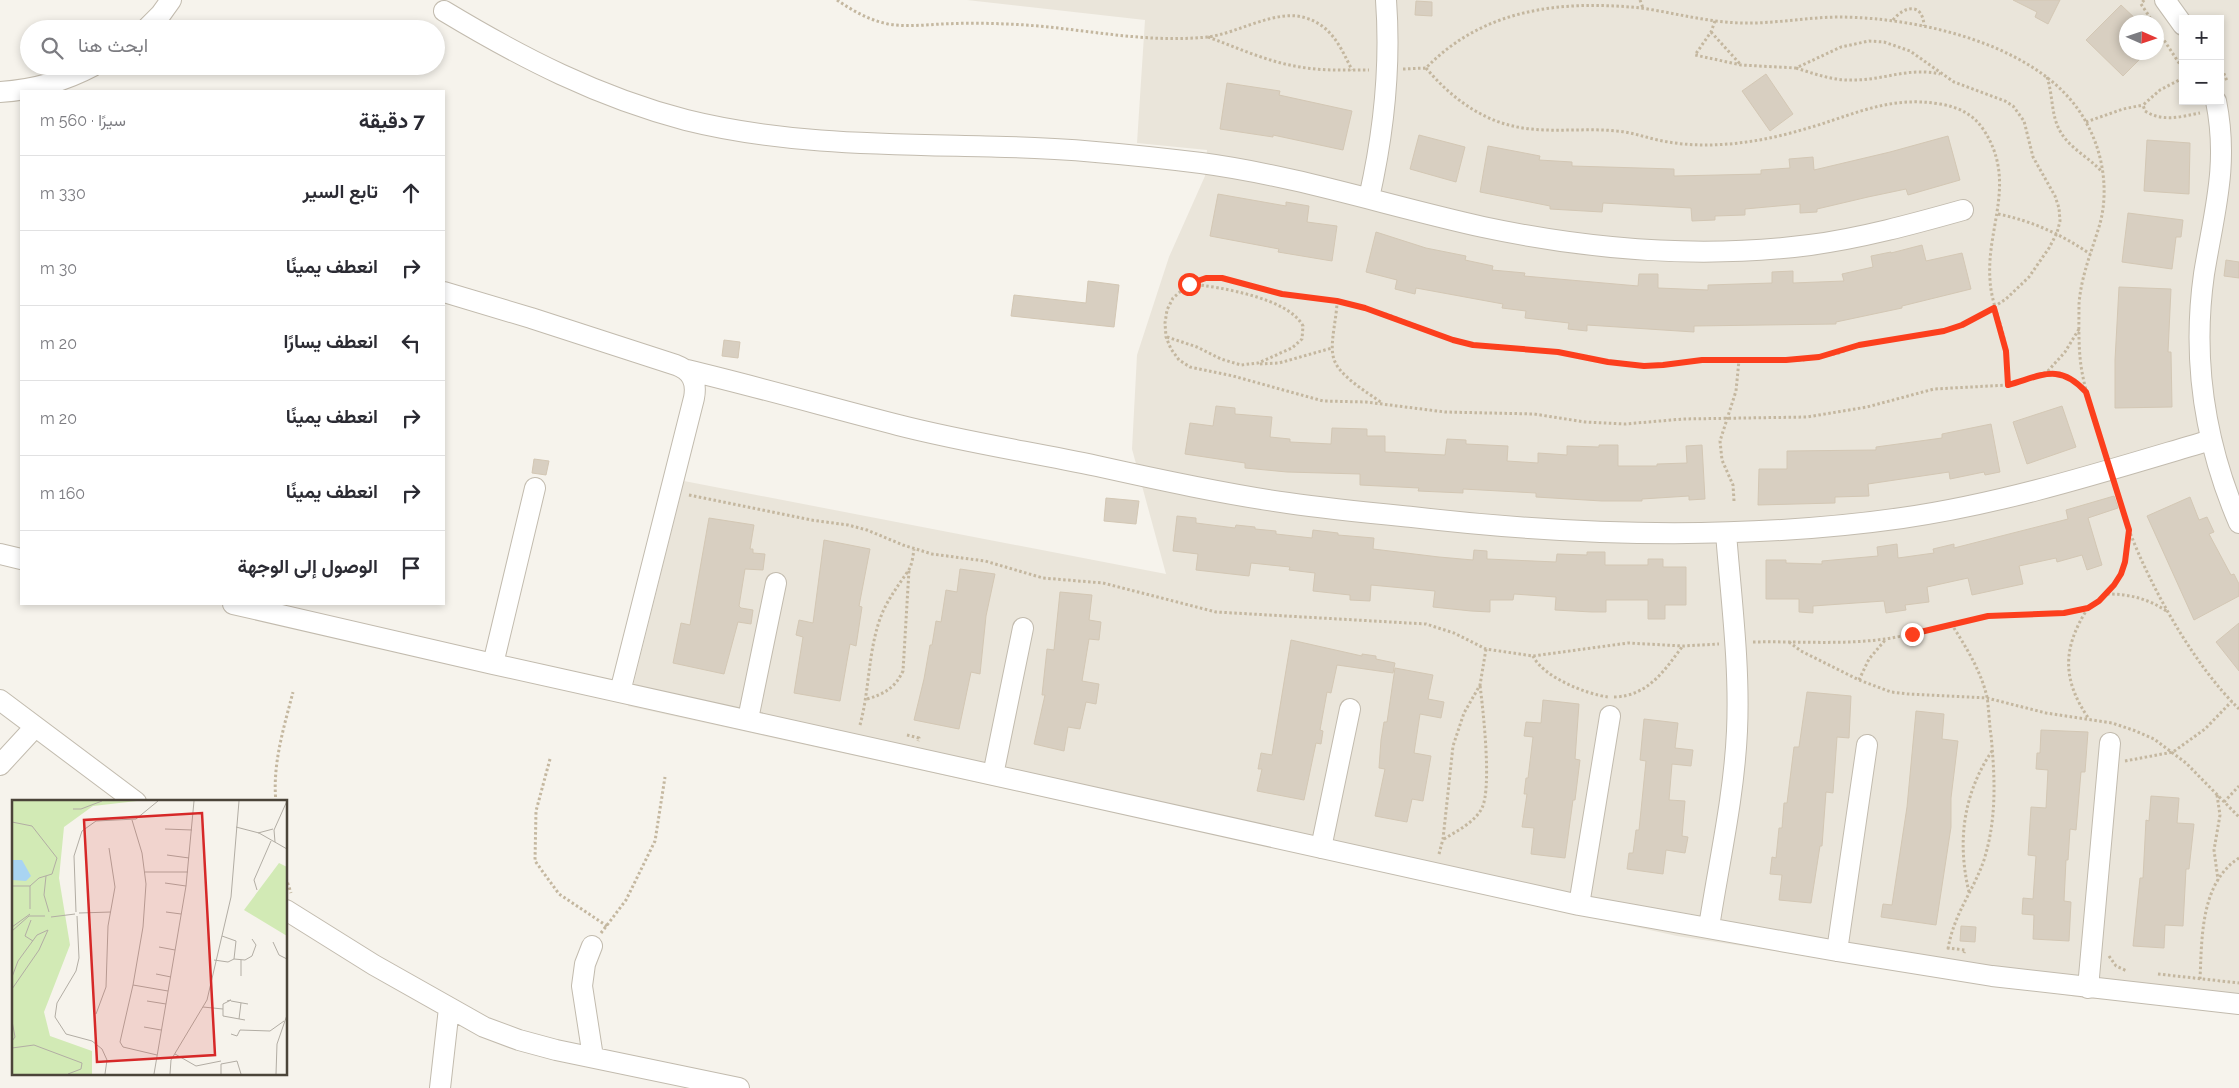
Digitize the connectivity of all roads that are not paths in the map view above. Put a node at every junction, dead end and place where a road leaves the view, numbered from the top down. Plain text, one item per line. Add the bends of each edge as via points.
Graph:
1 (171, 0) edge
2 (1386, 0) edge
3 (2165, 0) edge
4 (444, 11) dead end
5 (2179, 19) edge
6 (155, 20) edge
7 (72, 75) edge
8 (0, 92) edge
9 (2217, 105) edge
10 (1369, 198) junction
11 (1963, 210) dead end
12 (445, 292) edge
13 (687, 370) junction
14 (2211, 440) junction
15 (535, 488) dead end
16 (2239, 523) edge
17 (1726, 533) junction
18 (0, 554) edge
19 (20, 558) edge
20 (776, 583) dead end
21 (243, 605) edge
22 (262, 607) edge
23 (1023, 628) dead end
24 (493, 664) junction
25 (620, 692) junction
26 (0, 700) edge
27 (1350, 709) dead end
28 (1610, 716) dead end
29 (748, 719) junction
30 (35, 727) junction
31 (2110, 743) dead end
32 (1868, 745) dead end
33 (0, 765) edge
34 (993, 774) junction
35 (133, 800) edge
36 (1321, 848) junction
37 (1579, 905) junction
38 (288, 911) edge
39 (1709, 927) junction
40 (592, 946) road end
41 (1837, 951) junction
42 (2088, 988) junction
43 (2239, 1004) edge
44 (449, 1008) junction
45 (593, 1057) junction
46 (440, 1088) edge
47 (739, 1088) edge

1 - 6 street
2 - 10 street via 1388,69 1382,134
3 - 5 street
4 - 10 street via 488,38 596,91 688,120 774,135 855,143 1008,147 1133,155 1247,169
7 - 8 street via 34,87
9 - 14 street via 2222,168 2204,274 2200,329 2201,384
10 - 11 street via 1483,227 1548,239 1601,247 1697,252 1812,244 1864,235
12 - 13 street
13 - 17 street via 900,425 1141,477 1287,503 1542,530
13 - 25 street via 694,380 695,393
14 - 16 street
14 - 17 street via 1997,500 1914,516 1811,528
15 - 24 street
17 - 39 street via 1737,700 1735,758
18 - 19 street
20 - 29 street
21 - 22 street
22 - 24 street
23 - 34 street
24 - 25 street
25 - 29 street
26 - 30 street
27 - 36 street
28 - 37 street
29 - 34 street
30 - 33 street
30 - 35 street
31 - 42 street
32 - 41 street
34 - 36 street
36 - 37 street
37 - 39 street
38 - 44 street
39 - 41 street
40 - 45 street via 582,986
41 - 42 street
42 - 43 street
44 - 45 street via 484,1027 519,1040
44 - 46 street
45 - 47 street

